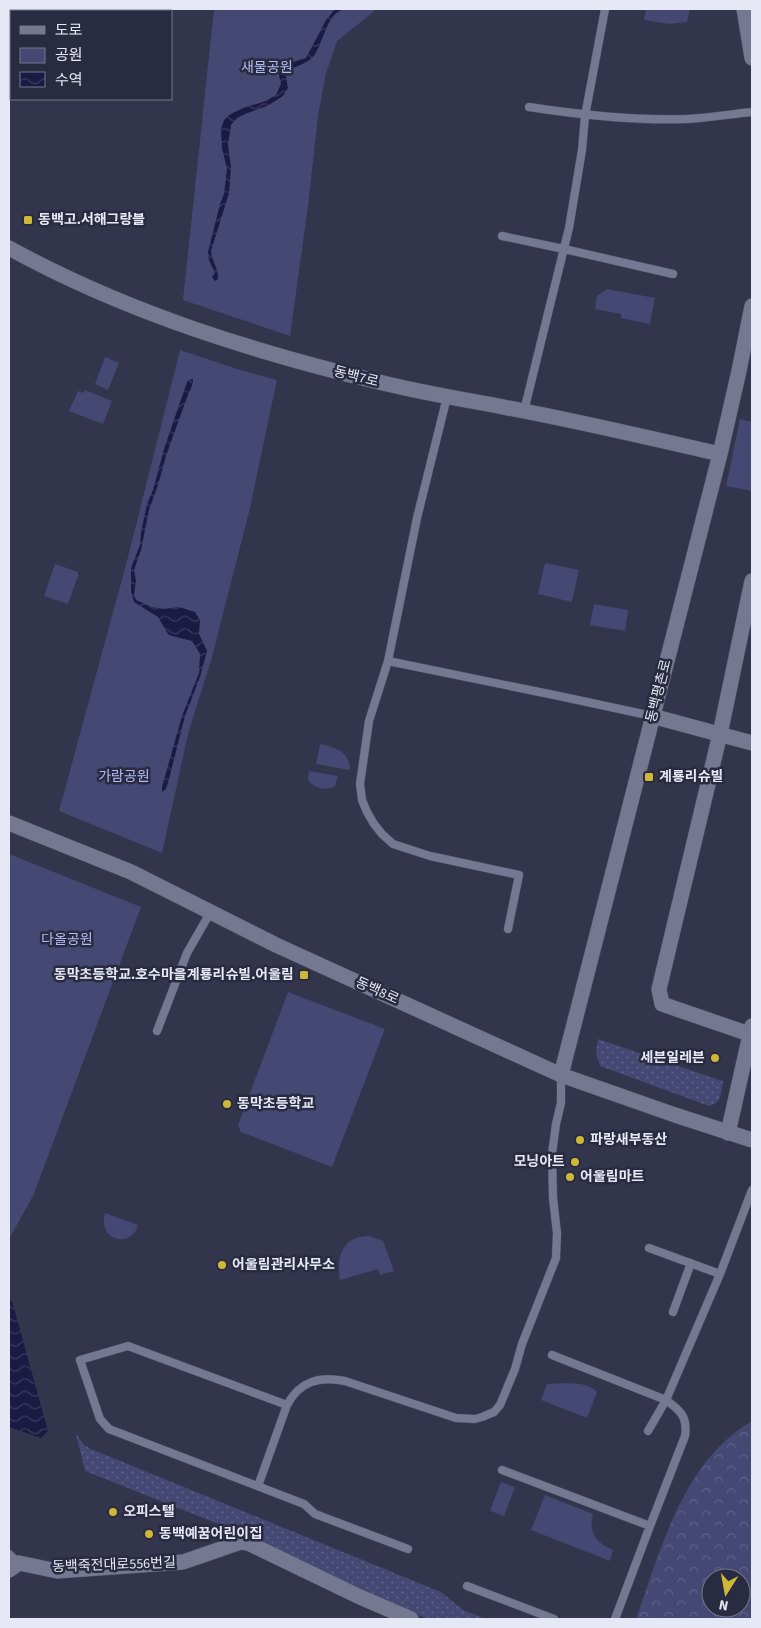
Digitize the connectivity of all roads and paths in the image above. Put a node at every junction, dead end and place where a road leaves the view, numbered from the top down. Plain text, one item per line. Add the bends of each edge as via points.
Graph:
1 (605, 9) edge
2 (744, 9) edge
3 (752, 58) edge
4 (529, 107) dead end
5 (752, 112) edge
6 (585, 116) junction
7 (502, 236) dead end
8 (9, 248) edge
9 (564, 249) junction
10 (673, 274) dead end
11 (752, 306) edge
12 (447, 397) junction
13 (524, 411) junction
14 (720, 454) junction
15 (752, 580) edge
16 (388, 661) junction
17 (652, 716) junction
18 (720, 734) junction
19 (752, 743) edge
20 (9, 823) edge
21 (210, 912) junction
22 (508, 929) dead end
23 (157, 1030) dead end
24 (751, 1032) edge
25 (561, 1075) junction
26 (728, 1133) junction
27 (752, 1140) edge
28 (752, 1190) edge
29 (649, 1248) dead end
30 (691, 1263) junction
31 (720, 1274) junction
32 (673, 1312) dead end
33 (552, 1356) dead end
34 (666, 1400) junction
35 (287, 1405) junction
36 (648, 1431) dead end
37 (502, 1470) dead end
38 (258, 1486) junction
39 (650, 1526) junction
40 (408, 1549) dead end
41 (12, 1562) edge
42 (467, 1586) dead end
43 (411, 1619) edge
44 (554, 1619) edge
45 (616, 1619) edge

1 - 6 lane
2 - 3 street
4 - 6 lane
5 - 6 lane via 651,120
6 - 9 lane
7 - 9 lane
8 - 12 street, 동백7로 via 105,295 197,331 307,364
9 - 10 lane
9 - 13 lane
11 - 14 street, 동백평촌로
12 - 13 street, 동백7로
12 - 16 lane via 417,518
13 - 14 street, 동백7로
14 - 17 street, 동백평촌로
15 - 18 street
16 - 17 lane
16 - 22 lane via 368,721 360,784 367,812 393,844 430,856 519,875
17 - 18 street
17 - 25 street, 동백평촌로
18 - 19 street
18 - 24 street via 659,989 662,1004
20 - 21 street, 동백8로 via 131,872
21 - 23 lane via 187,953
21 - 25 street, 동백8로 via 276,946
24 - 26 street
25 - 26 street, 동백8로
25 - 35 lane via 561,1103 552,1154 556,1258 500,1405 482,1417 456,1418 345,1381 326,1379 299,1389
26 - 27 street, 동백8로
28 - 31 lane
29 - 30 lane
30 - 31 lane
30 - 32 lane
31 - 34 lane
33 - 34 lane
34 - 36 lane
34 - 39 lane via 684,1416 687,1428
35 - 38 lane
35 - 38 lane via 128,1346 80,1360 100,1419 109,1429
37 - 39 lane
38 - 40 lane via 304,1504 315,1514
39 - 45 lane
41 - 43 street, 동백죽전대로556번길 via 56,1571 183,1562 241,1542 248,1543
42 - 44 lane

